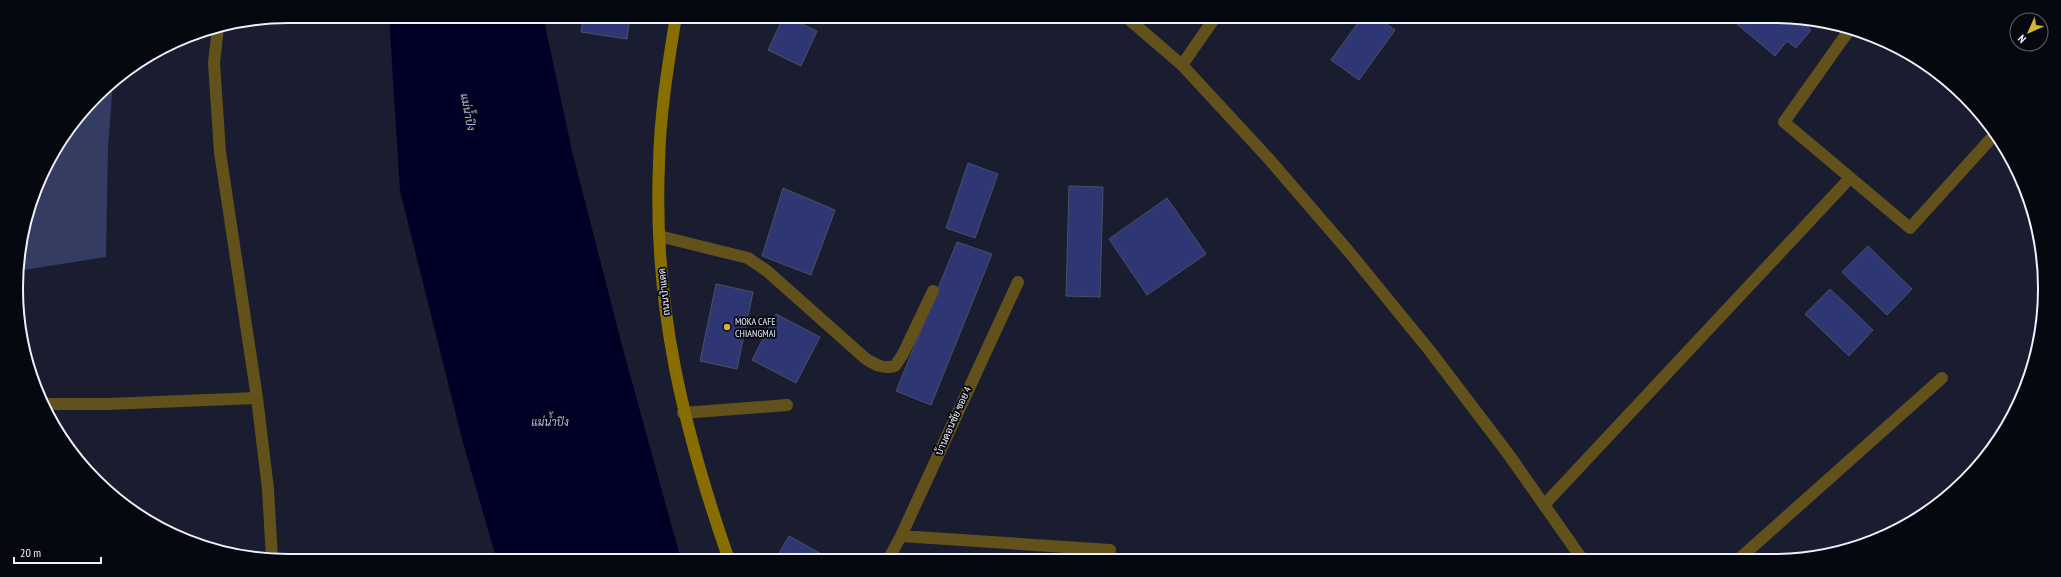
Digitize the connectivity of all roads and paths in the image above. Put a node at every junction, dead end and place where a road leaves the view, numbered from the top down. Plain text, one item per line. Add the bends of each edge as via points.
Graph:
1 (675, 23) edge
2 (1133, 23) edge
3 (1211, 23) edge
4 (217, 33) edge
5 (1847, 34) edge
6 (1182, 65) junction
7 (1991, 138) edge
8 (1850, 178) junction
9 (659, 236) junction
10 (1018, 282) dead end
11 (933, 291) dead end
12 (1942, 378) dead end
13 (257, 398) junction
14 (49, 404) edge
15 (787, 406) dead end
16 (684, 413) junction
17 (1544, 505) junction
18 (901, 536) junction
19 (1110, 550) dead end
20 (272, 553) edge
21 (727, 554) edge
22 (891, 554) edge
23 (1578, 554) edge
24 (1745, 554) edge

1 - 9 street, ถนนป่าแดด via 663,103 658,164
2 - 6 street
3 - 6 street
4 - 13 street via 214,63 220,152
5 - 8 street via 1784,122
6 - 17 street via 1268,158 1350,253 1430,351
7 - 8 street via 1910,228
8 - 17 street
9 - 11 street via 748,258 767,270 877,366 895,366
9 - 16 street, ถนนป่าแดด via 662,286 671,353
10 - 18 street, บ้านดอนชัย ซอย 4
12 - 24 street
13 - 14 street
13 - 20 street via 268,489
15 - 16 street
16 - 21 street, ถนนป่าแดด via 700,474
17 - 23 street
18 - 19 street
18 - 22 street, บ้านดอนชัย ซอย 4

